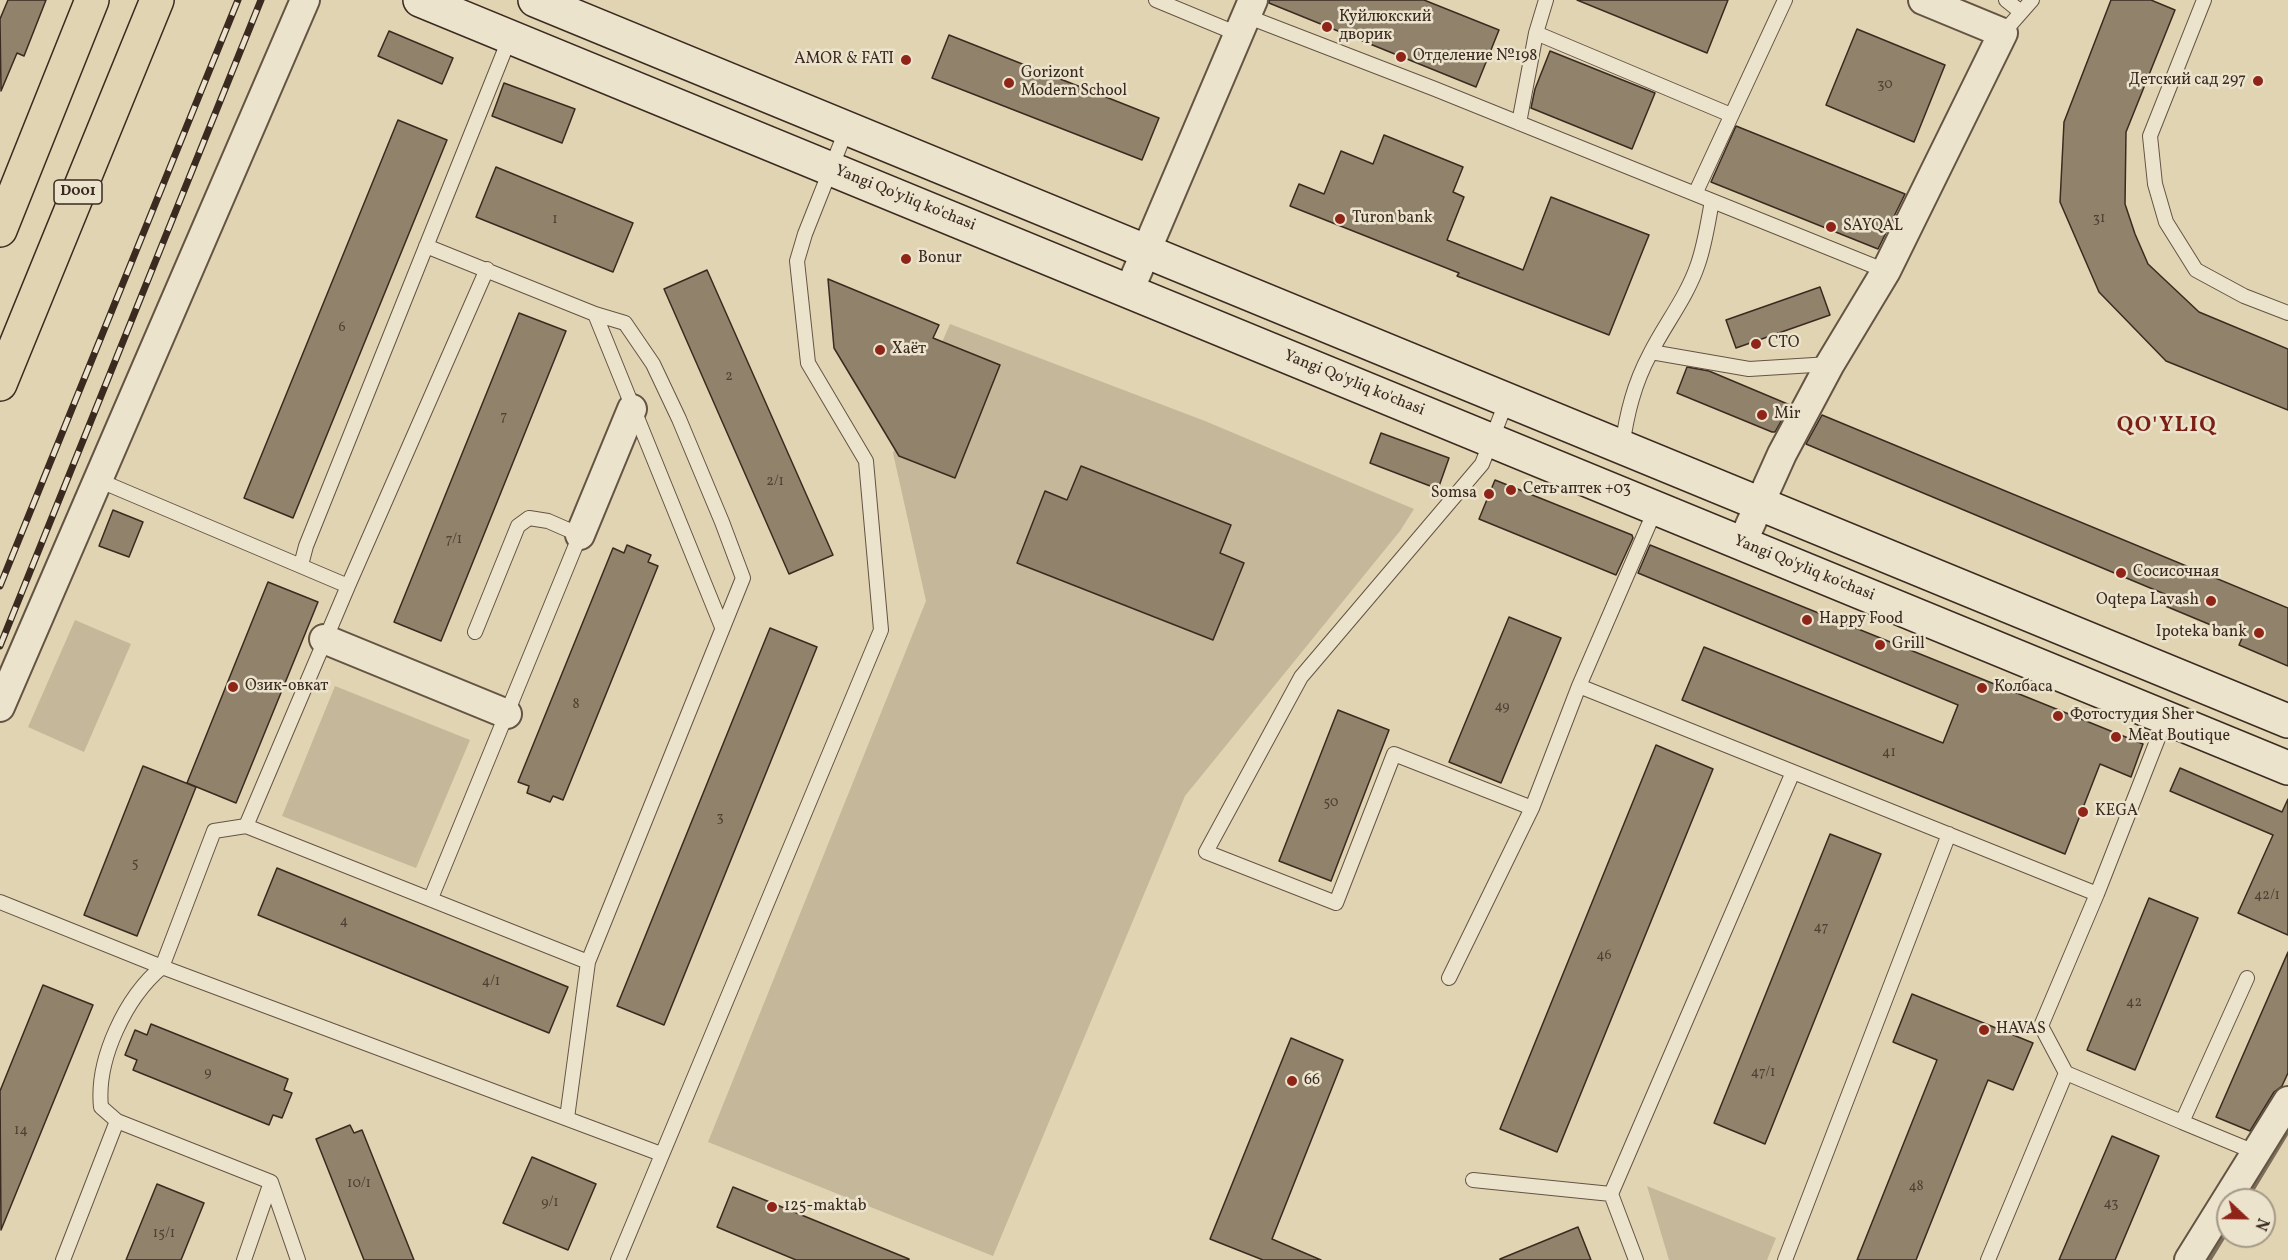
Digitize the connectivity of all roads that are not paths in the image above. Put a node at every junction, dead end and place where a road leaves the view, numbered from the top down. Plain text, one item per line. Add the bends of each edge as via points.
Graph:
1 (92, 0) edge
2 (157, 0) edge
3 (305, 0) edge
4 (420, 0) edge
5 (535, 0) edge
6 (1156, 0) edge
7 (1546, 0) edge
8 (1785, 0) edge
9 (1923, 0) edge
10 (2006, 0) edge
11 (2032, 0) edge
12 (2204, 0) edge
13 (1246, 17) edge
14 (2012, 22) junction
15 (1536, 33) junction
16 (510, 37) junction
17 (1731, 115) junction
18 (1519, 123) junction
19 (847, 128) junction
20 (831, 169) junction
21 (1695, 194) junction
22 (1712, 201) junction
23 (0, 230) edge
24 (426, 246) junction
25 (1144, 251) junction
26 (487, 269) junction
27 (1886, 271) junction
28 (1129, 291) junction
29 (2288, 313) edge
30 (595, 314) junction
31 (1651, 352) junction
32 (1830, 364) junction
33 (0, 384) edge
34 (1507, 400) junction
35 (632, 409) junction
36 (1491, 440) junction
37 (1622, 447) junction
38 (98, 480) junction
39 (1760, 503) junction
40 (1656, 508) junction
41 (580, 535) junction
42 (1742, 543) junction
43 (301, 565) junction
44 (348, 586) junction
45 (722, 627) junction
46 (475, 632) dead end
47 (324, 639) junction
48 (1580, 686) junction
49 (0, 707) edge
50 (507, 714) junction
51 (2166, 718) junction
52 (2288, 721) edge
53 (2288, 768) edge
54 (1793, 772) junction
55 (1532, 808) junction
56 (246, 826) junction
57 (1949, 834) junction
58 (2097, 894) junction
59 (431, 898) junction
60 (0, 902) edge
61 (588, 962) junction
62 (162, 967) junction
63 (1449, 978) dead end
64 (2247, 978) dead end
65 (2066, 1073) junction
66 (2288, 1101) edge
67 (567, 1118) junction
68 (117, 1121) junction
69 (2182, 1122) junction
70 (2257, 1153) junction
71 (661, 1154) junction
72 (1473, 1180) dead end
73 (272, 1182) junction
74 (1611, 1194) junction
75 (63, 1260) edge
76 (244, 1260) edge
77 (298, 1260) edge
78 (618, 1260) edge
79 (1636, 1260) edge
80 (1785, 1260) edge
81 (1988, 1260) edge
82 (2190, 1260) edge

1 - 23 highway
2 - 33 highway, D001
3 - 38 street
4 - 16 main road, Yangi Qo'yliq ko'chasi
5 - 19 main road
6 - 13 lane
7 - 15 lane
8 - 17 lane
9 - 14 street
10 - 14 lane
11 - 14 lane
12 - 29 lane via 2150,136 2155,184 2166,222 2196,270 2244,296
13 - 18 lane
13 - 25 street
14 - 27 street
15 - 17 lane
15 - 18 lane
16 - 20 main road, Yangi Qo'yliq ko'chasi
16 - 24 lane
17 - 21 lane
18 - 21 lane
19 - 20 lane
19 - 25 main road
20 - 28 main road, Yangi Qo'yliq ko'chasi
20 - 71 lane via 797,261 808,363 866,461 880,630
21 - 22 lane
22 - 27 lane
22 - 31 lane via 1698,265 1677,311
24 - 26 lane
24 - 43 lane
25 - 28 street
25 - 34 main road
26 - 30 lane
26 - 44 lane
27 - 32 street
28 - 36 main road, Yangi Qo'yliq ko'chasi
30 - 35 lane
30 - 45 lane via 625,323 653,364 722,522 743,578
31 - 32 lane via 1749,369
31 - 37 lane via 1634,387
32 - 39 street
34 - 36 lane
34 - 37 main road
35 - 41 street
35 - 45 lane
36 - 40 main road, Yangi Qo'yliq ko'chasi
36 - 55 lane via 1482,464 1301,677 1206,852 1336,903 1394,754
37 - 39 main road
38 - 43 lane
38 - 49 street
39 - 42 street
39 - 52 main road
40 - 42 main road, Yangi Qo'yliq ko'chasi
40 - 48 lane
41 - 46 lane via 548,521 528,518 518,526
41 - 50 lane
42 - 51 main road, Yangi Qo'yliq ko'chasi
43 - 44 lane
44 - 47 lane
45 - 61 lane
47 - 50 street
47 - 56 lane
48 - 54 lane
48 - 55 lane
50 - 59 lane
51 - 53 main road, Yangi Qo'yliq ko'chasi
51 - 58 lane
54 - 57 lane
54 - 74 lane
55 - 63 lane
56 - 59 lane
56 - 62 lane via 214,831
57 - 58 lane
57 - 80 lane
58 - 65 lane via 2041,1026
59 - 61 lane
60 - 62 lane
61 - 67 lane
62 - 67 lane
62 - 68 lane via 146,980 127,1008 103,1068 101,1107
64 - 69 lane
65 - 69 lane
65 - 81 lane
66 - 70 street
67 - 71 lane
68 - 73 lane
68 - 75 lane
69 - 70 lane
70 - 82 street
71 - 78 lane
72 - 74 lane
73 - 76 lane
73 - 77 lane
74 - 79 lane

